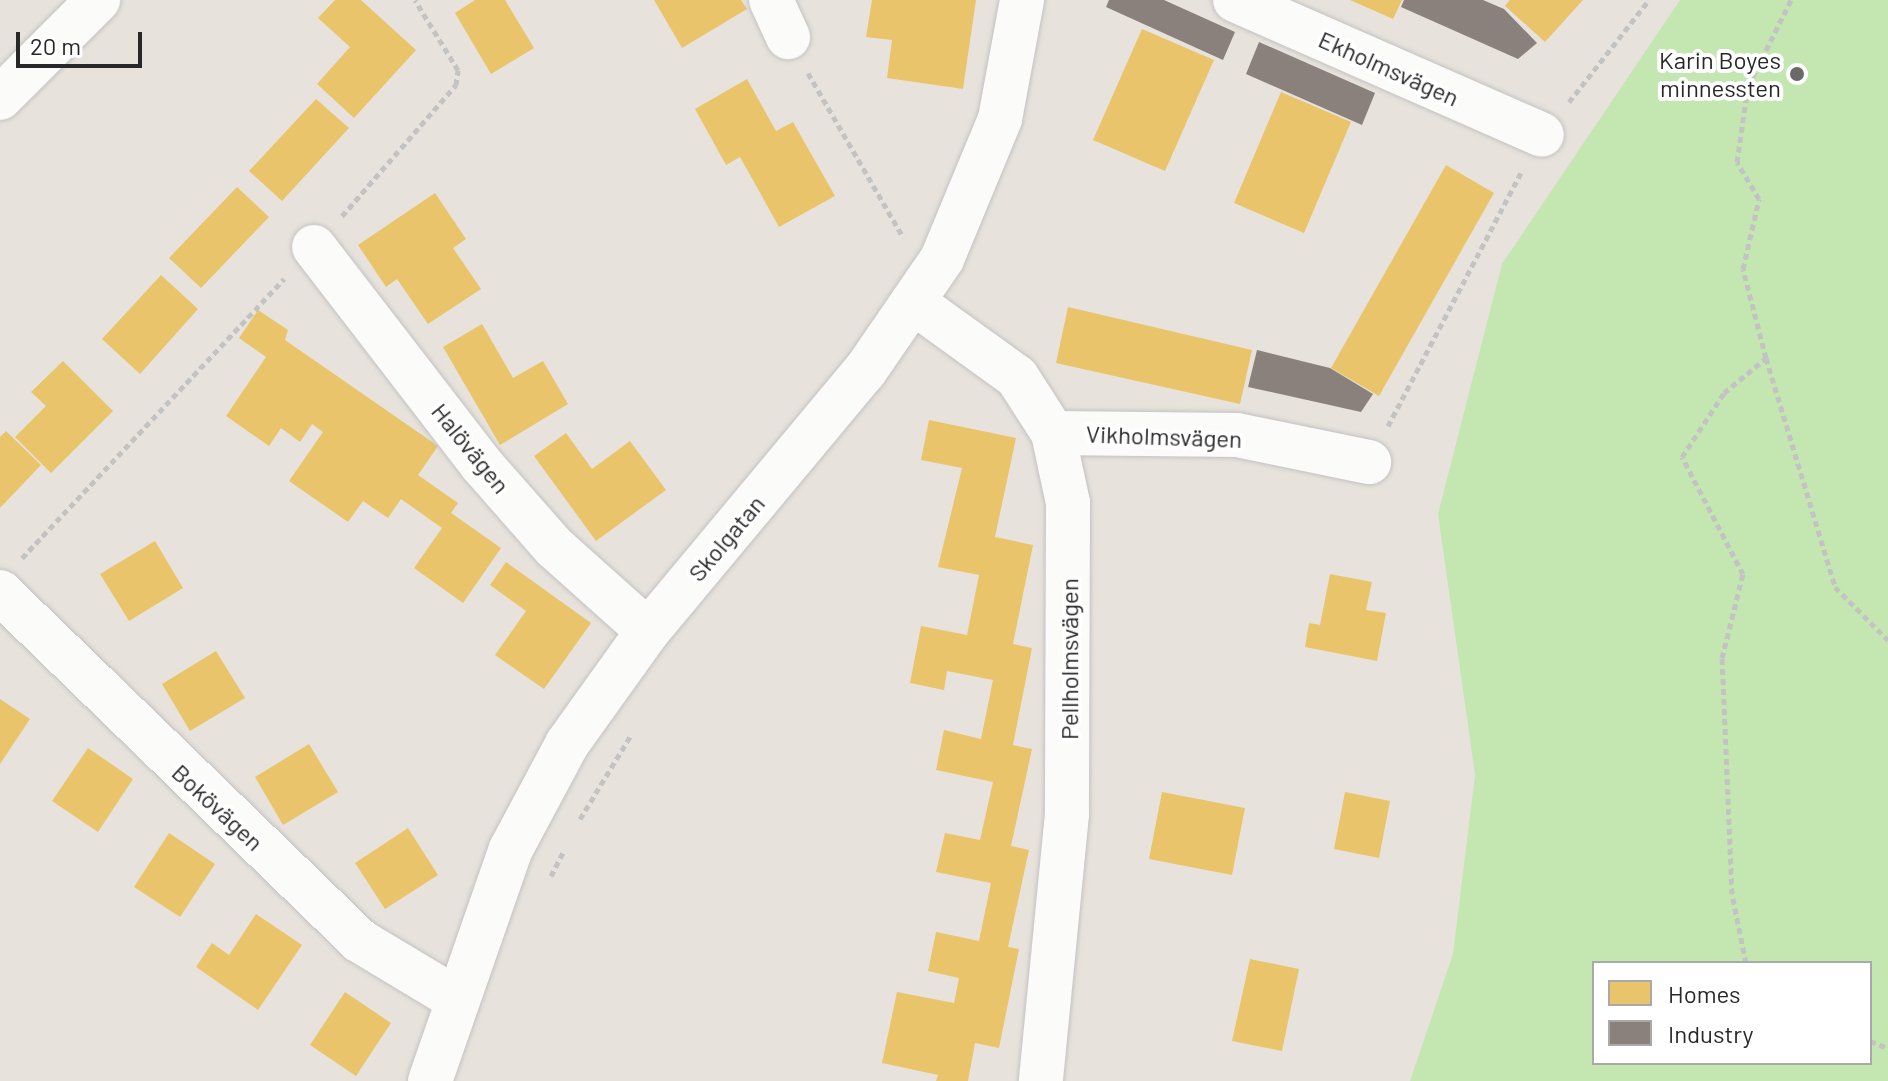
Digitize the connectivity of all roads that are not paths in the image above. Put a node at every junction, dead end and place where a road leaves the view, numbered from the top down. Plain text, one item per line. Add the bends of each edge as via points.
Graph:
1 (98, 0) edge
2 (1022, 0) edge
3 (1235, 0) edge
4 (0, 98) edge
5 (1542, 135) road end
6 (314, 247) road end
7 (913, 302) junction
8 (1053, 433) junction
9 (1369, 462) road end
10 (5, 581) edge
11 (648, 631) junction
12 (455, 998) junction
13 (430, 1081) edge
14 (1041, 1081) edge

1 - 4 street
2 - 7 street, Skolgatan via 1000,119 942,259
3 - 5 street, Ekholmsvägen
6 - 11 street, Halövägen via 481,464 554,547
7 - 8 street, Pellholmsvägen via 1017,377
7 - 11 street, Skolgatan via 865,371
8 - 9 street, Vikholmsvägen via 1237,435
8 - 14 street, Pellholmsvägen via 1068,503 1071,667 1067,814
10 - 12 street, Bokövägen via 360,941
11 - 12 street, Skolgatan via 567,744 511,849
12 - 13 street, Skolgatan

